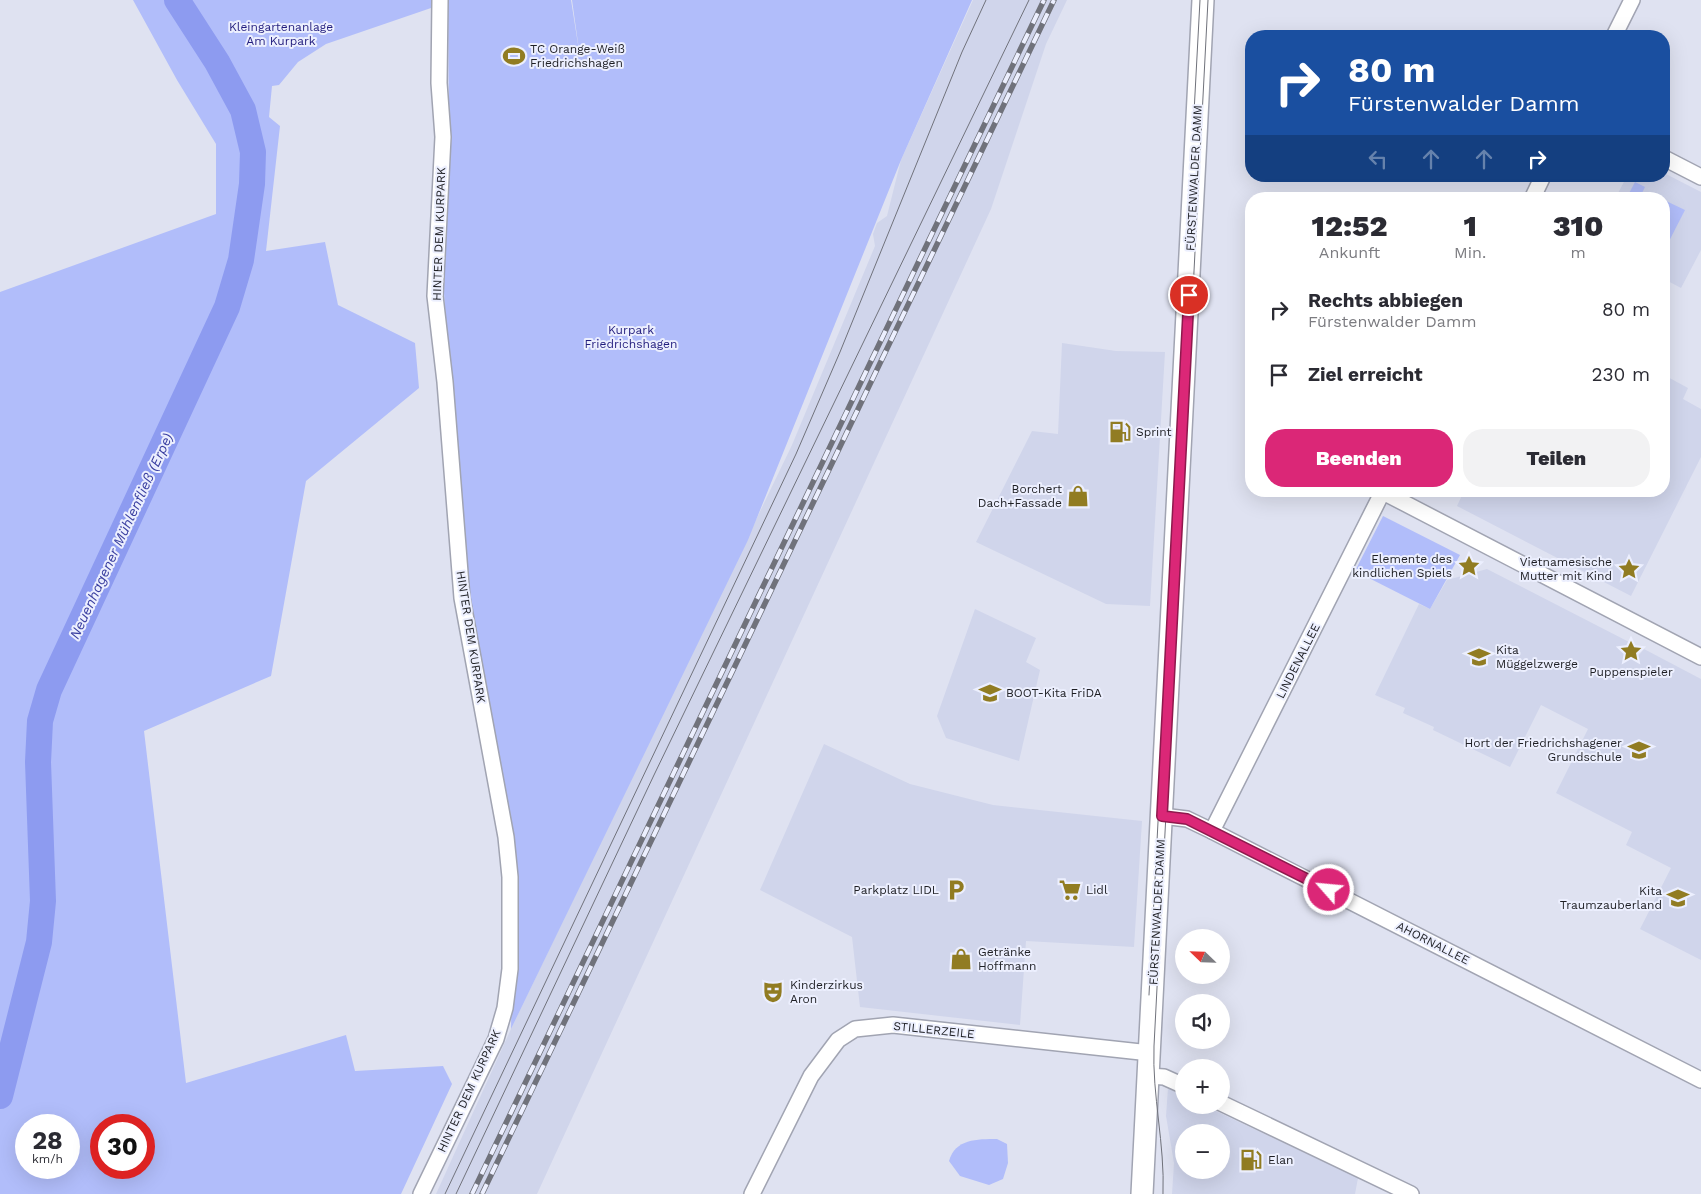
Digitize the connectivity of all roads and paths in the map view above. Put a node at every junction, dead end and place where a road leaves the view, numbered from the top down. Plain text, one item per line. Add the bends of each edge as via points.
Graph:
1 (440, 0) edge
2 (1203, 0) edge
3 (1632, 0) edge
4 (1617, 30) edge
5 (1670, 161) edge
6 (1701, 177) edge
7 (1380, 497) edge
8 (1393, 497) edge
9 (1701, 656) edge
10 (1162, 816) junction
11 (1212, 831) junction
12 (1150, 1053) junction
13 (1148, 1076) junction
14 (1701, 1080) edge
15 (1175, 1082) edge
16 (1230, 1107) edge
17 (421, 1194) edge
18 (752, 1194) edge
19 (1142, 1194) edge
20 (1411, 1194) edge

1 - 17 street, HINTER DEM KURPARK via 443,137 435,296 462,598 506,837 510,877 510,969 505,1008 496,1039
2 - 10 main road, FÜRSTENWALDER DAMM
3 - 4 street
5 - 6 street
7 - 11 street, LINDENALLEE
8 - 9 street
10 - 11 street, AHORNALLEE via 1187,819
10 - 12 main road, FÜRSTENWALDER DAMM
11 - 14 street, AHORNALLEE
12 - 13 main road, FÜRSTENWALDER DAMM
12 - 18 street, STILLERZEILE via 893,1025 855,1029 838,1040 821,1061
13 - 15 street
13 - 19 main road, FÜRSTENWALDER DAMM
16 - 20 street

